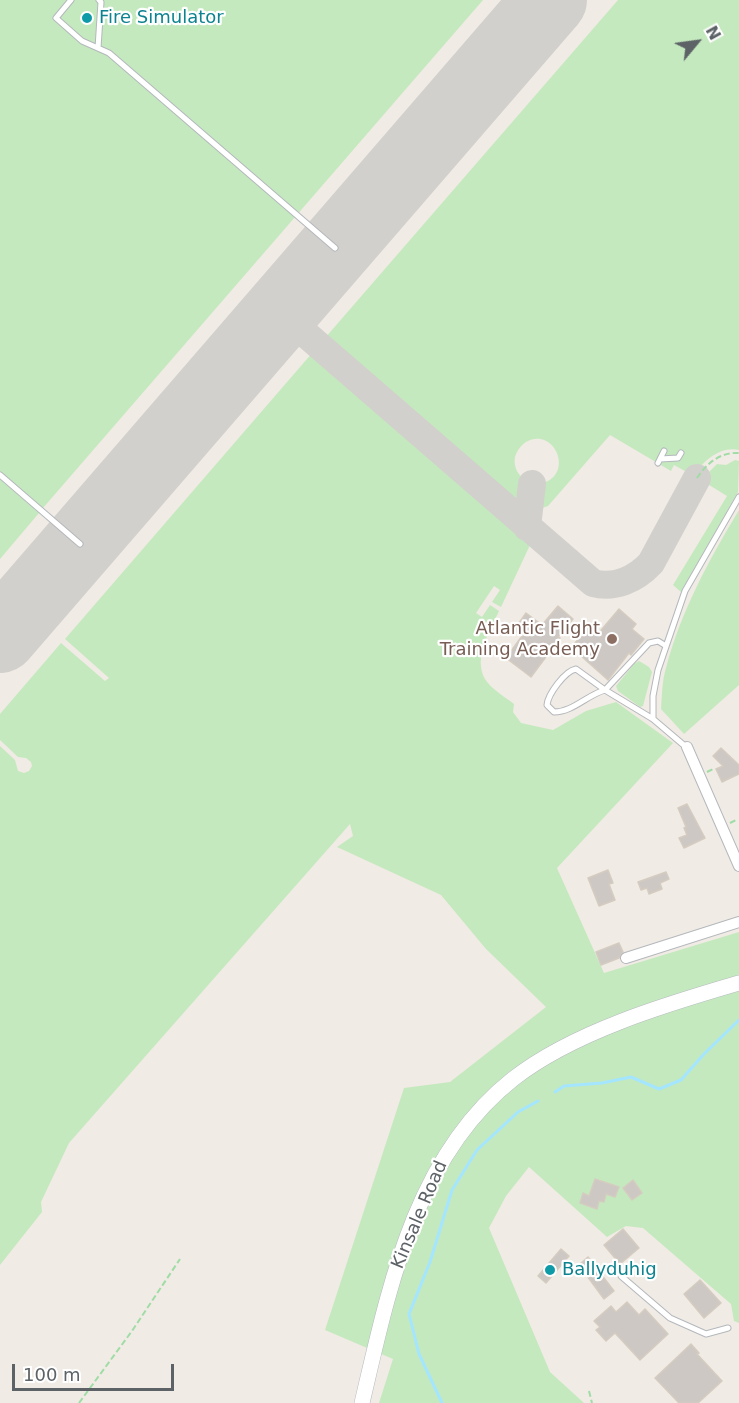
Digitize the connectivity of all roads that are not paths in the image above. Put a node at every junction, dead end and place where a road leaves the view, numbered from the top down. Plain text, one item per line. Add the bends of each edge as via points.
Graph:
1 (71, 0) edge
2 (99, 0) edge
3 (98, 48) junction
4 (335, 248) dead end
5 (664, 451) dead end
6 (681, 453) dead end
7 (0, 475) edge
8 (739, 497) edge
9 (80, 544) dead end
10 (666, 646) junction
11 (605, 690) junction
12 (653, 719) junction
13 (687, 747) joint
14 (739, 866) edge
15 (739, 922) edge
16 (626, 958) dead end
17 (739, 983) edge
18 (621, 1275) dead end
19 (728, 1328) dead end
20 (362, 1403) edge

1 - 3 lane via 56,18 82,42
2 - 3 lane
3 - 4 lane via 109,53
5 - 6 lane via 659,461 678,458
7 - 9 lane
8 - 10 lane via 685,591
10 - 11 lane via 658,641 649,644
10 - 12 lane via 653,696
11 - 11 lane via 573,669 547,705 560,712
11 - 12 lane
12 - 13 lane
13 - 14 street
15 - 16 street
17 - 20 main road, Kinsale Road via 668,1005 574,1042 513,1079 474,1117 440,1162 404,1243
18 - 19 lane via 670,1318 706,1334

